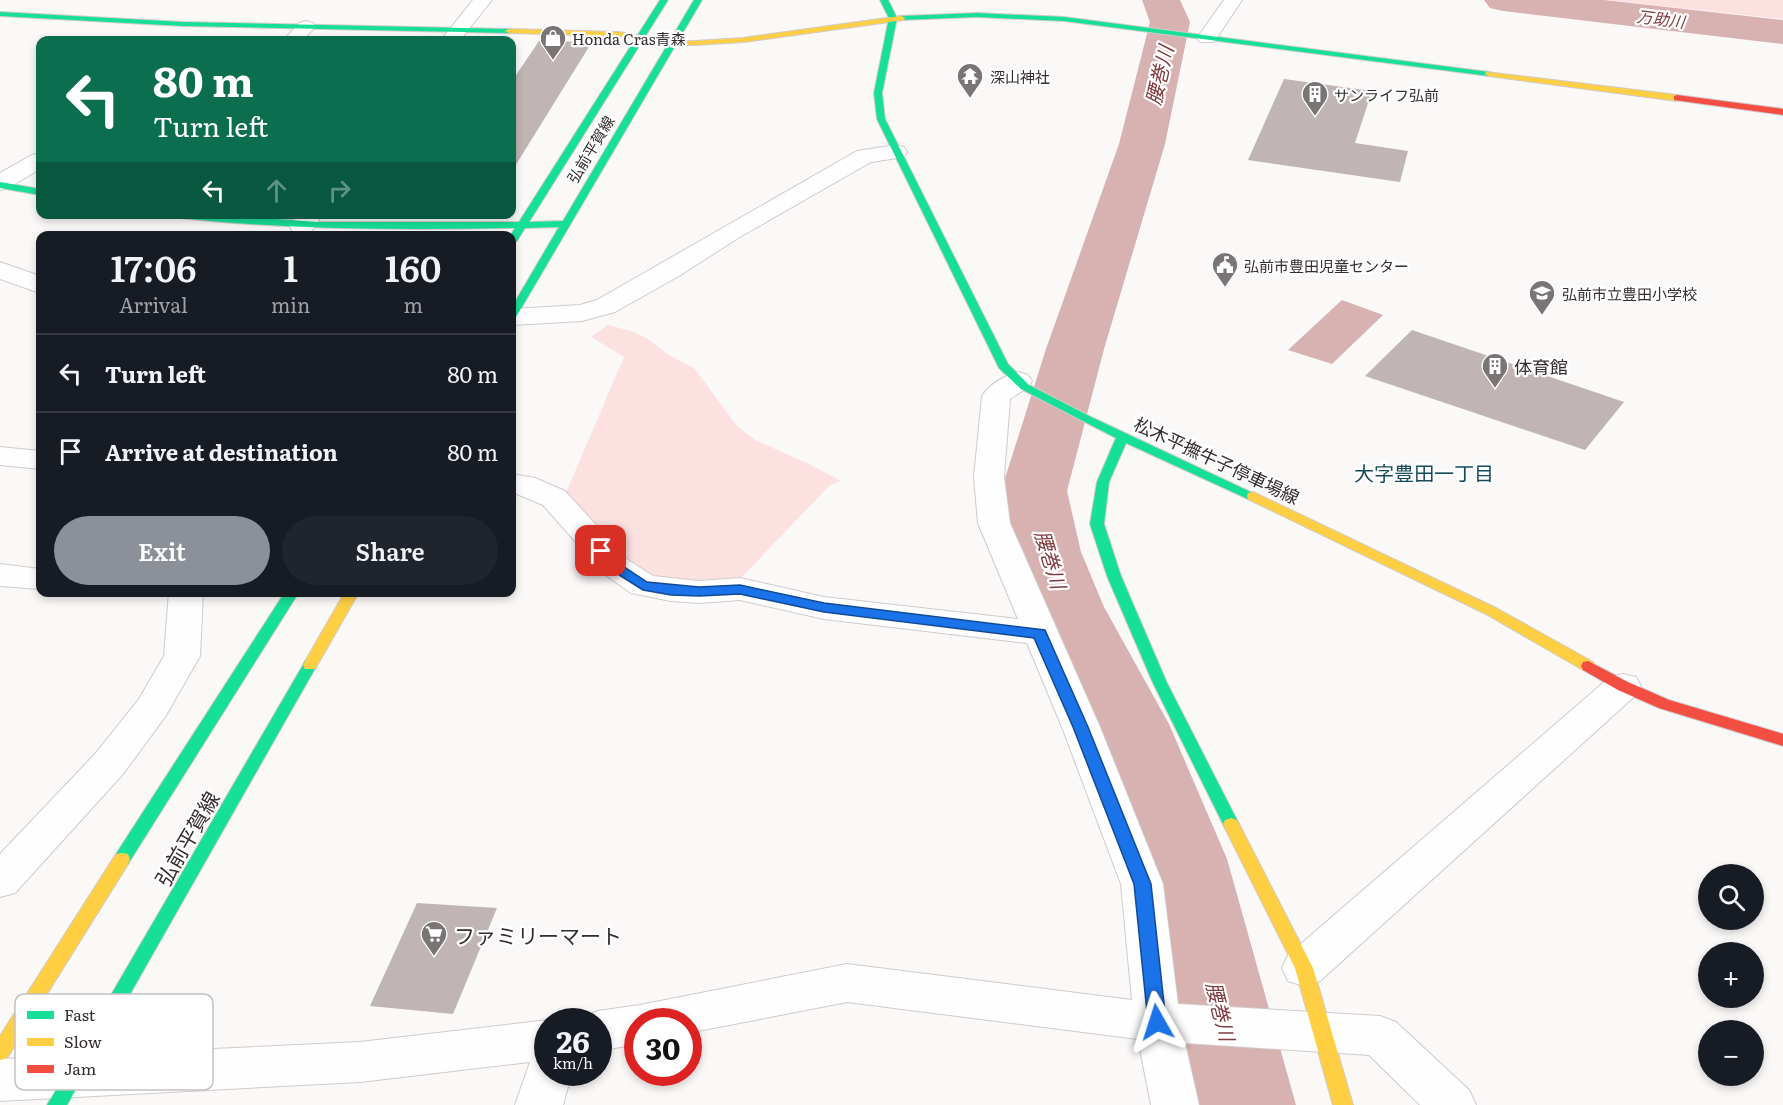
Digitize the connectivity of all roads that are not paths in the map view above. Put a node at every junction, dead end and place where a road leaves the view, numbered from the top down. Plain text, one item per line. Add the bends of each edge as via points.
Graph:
1 (483, 0) edge
2 (664, 0) edge
3 (698, 0) edge
4 (884, 0) edge
5 (1233, 0) edge
6 (0, 14) edge
7 (893, 18) junction
8 (299, 34) edge
9 (454, 35) edge
10 (1200, 37) junction
11 (640, 39) junction
12 (673, 43) junction
13 (1783, 112) edge
14 (896, 152) junction
15 (36, 162) edge
16 (0, 184) edge
17 (36, 191) edge
18 (209, 219) edge
19 (306, 220) edge
20 (522, 224) junction
21 (565, 224) junction
22 (516, 235) edge
23 (0, 270) edge
24 (36, 284) edge
25 (516, 309) edge
26 (516, 316) edge
27 (1021, 384) junction
28 (1123, 436) junction
29 (0, 456) edge
30 (36, 460) edge
31 (516, 484) edge
32 (0, 575) edge
33 (36, 579) edge
34 (186, 597) edge
35 (289, 597) edge
36 (349, 597) edge
37 (1040, 633) junction
38 (1623, 686) junction
39 (1783, 740) edge
40 (0, 881) edge
41 (1304, 968) junction
42 (37, 994) edge
43 (121, 994) edge
44 (702, 1011) edge
45 (1174, 1022) junction
46 (15, 1028) edge
47 (1305, 1031) junction
48 (534, 1042) edge
49 (0, 1052) edge
50 (213, 1076) edge
51 (0, 1080) edge
52 (15, 1083) edge
53 (544, 1086) edge
54 (538, 1105) edge
55 (1175, 1105) edge
56 (1343, 1105) edge
57 (1452, 1105) edge

1 - 9 street
2 - 11 main road, 弘前平賀線
3 - 12 main road, 弘前平賀線
4 - 7 main road
5 - 10 street
6 - 8 main road
7 - 10 main road via 1024,17
7 - 12 main road via 708,43
7 - 14 main road, 松木平撫牛子停車場線 via 878,93 880,119
8 - 9 main road
9 - 11 main road via 619,34
10 - 13 main road
11 - 12 main road
11 - 20 main road, 弘前平賀線
12 - 21 main road, 弘前平賀線
14 - 26 street via 865,156 606,306 582,313
14 - 27 main road, 松木平撫牛子停車場線 via 1003,366
15 - 16 street
16 - 17 main road
18 - 19 main road via 254,225
19 - 20 main road
20 - 21 main road
20 - 22 main road, 弘前平賀線
21 - 25 main road, 弘前平賀線
23 - 24 street
27 - 28 main road, 松木平撫牛子停車場線
27 - 37 street via 996,396 989,477 994,523
28 - 38 main road, 松木平撫牛子停車場線 via 1491,610
28 - 41 main road via 1103,482 1097,524 1114,576 1160,683
29 - 30 street
31 - 37 street via 554,498 616,567 643,585 671,591 740,589 824,608
32 - 33 street
34 - 40 street via 182,656 152,708 121,750
35 - 42 main road
36 - 43 main road, 弘前平賀線
37 - 45 street via 1142,884
38 - 39 main road, 松木平撫牛子停車場線 via 1664,704
38 - 41 street
41 - 47 main road
44 - 45 street via 847,983
45 - 47 street
45 - 55 street
46 - 49 main road
47 - 56 main road
47 - 57 street via 1380,1036
48 - 50 street
51 - 52 street
53 - 54 street

